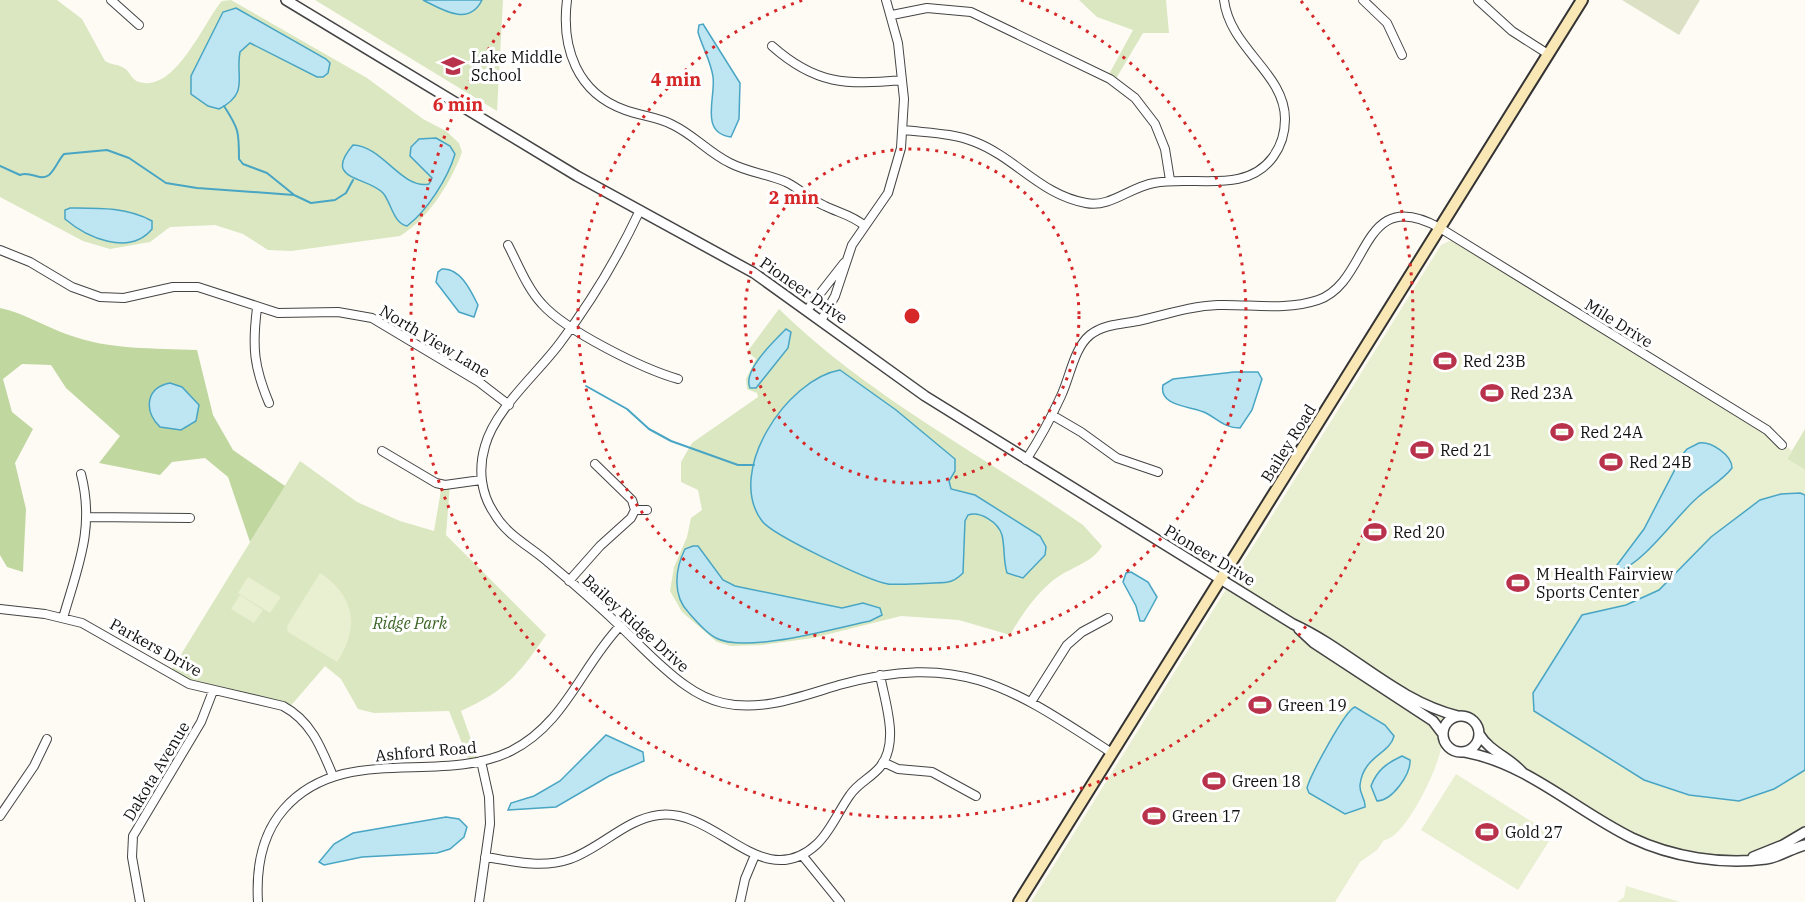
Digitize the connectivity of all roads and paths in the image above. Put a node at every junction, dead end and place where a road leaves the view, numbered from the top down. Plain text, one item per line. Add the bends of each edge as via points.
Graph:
1 (111, 0) edge
2 (286, 0) edge
3 (567, 0) edge
4 (886, 0) edge
5 (1224, 0) edge
6 (1363, 0) edge
7 (1478, 0) edge
8 (1582, 0) edge
9 (892, 15) junction
10 (139, 25) dead end
11 (772, 46) dead end
12 (1548, 54) junction
13 (1402, 55) dead end
14 (902, 80) junction
15 (904, 130) junction
16 (1170, 180) junction
17 (640, 210) junction
18 (865, 226) junction
19 (1440, 228) junction
20 (508, 245) dead end
21 (0, 250) edge
22 (845, 262) junction
23 (257, 308) junction
24 (808, 309) junction
25 (822, 319) junction
26 (572, 327) junction
27 (678, 379) dead end
28 (269, 404) dead end
29 (509, 405) junction
30 (1052, 415) junction
31 (1782, 445) dead end
32 (382, 451) dead end
33 (1026, 460) junction
34 (595, 464) dead end
35 (1158, 472) dead end
36 (81, 474) dead end
37 (481, 480) junction
38 (635, 510) junction
39 (648, 510) dead end
40 (88, 517) junction
41 (190, 518) dead end
42 (1221, 579) junction
43 (569, 581) junction
44 (0, 609) edge
45 (63, 618) junction
46 (1108, 618) dead end
47 (1293, 624) junction
48 (620, 626) junction
49 (880, 675) junction
50 (213, 691) junction
51 (1031, 702) junction
52 (1458, 716) junction
53 (1443, 734) junction
54 (1479, 734) junction
55 (46, 739) dead end
56 (1465, 752) junction
57 (1112, 753) junction
58 (481, 761) junction
59 (883, 762) junction
60 (1522, 772) junction
61 (333, 776) junction
62 (976, 796) dead end
63 (0, 816) edge
64 (1805, 832) edge
65 (1805, 845) edge
66 (755, 855) junction
67 (802, 855) junction
68 (485, 857) junction
69 (1748, 859) junction
70 (140, 902) edge
71 (258, 902) edge
72 (479, 902) edge
73 (740, 902) edge
74 (840, 902) edge
75 (1019, 902) edge

1 - 10 street
2 - 17 street, Pioneer Drive via 576,176
3 - 18 street via 565,32 571,58 596,94 624,110 669,122 724,160 787,183
4 - 9 street
5 - 16 street via 1234,32 1281,97 1286,121 1281,144 1262,169 1241,179
6 - 13 street via 1387,23
7 - 12 street via 1505,26
8 - 12 main road, Bailey Road
9 - 14 street
9 - 16 street via 927,8 971,12 1110,79 1135,98 1155,124 1165,149
11 - 14 street via 800,69 822,78 861,83
12 - 19 main road, Bailey Road
14 - 15 street
15 - 16 street via 976,142 1046,188 1085,203 1106,203 1145,184
15 - 18 street via 888,193
17 - 24 street, Pioneer Drive via 754,273
17 - 26 street, Bailey Ridge Drive via 617,256
18 - 22 street
19 - 30 street, Mile Drive via 1409,214 1385,222 1336,289 1318,300 1288,306 1201,306 1099,329 1081,346
19 - 31 street, Mile Drive via 1767,430
19 - 42 main road, Bailey Road
20 - 26 street via 540,303
21 - 23 street, North View Lane via 100,297 124,298 173,287 198,287
22 - 24 street
22 - 25 street via 835,296
23 - 28 street via 254,360
23 - 29 street, North View Lane via 293,315 338,312 372,318 479,382
24 - 25 street, Pioneer Drive
25 - 33 street, Pioneer Drive via 925,396
26 - 27 street via 656,372
26 - 29 street, Bailey Ridge Drive
29 - 37 street, Bailey Ridge Drive via 485,444
30 - 33 street, Mile Drive
30 - 35 street via 1117,458
32 - 37 street via 436,483
33 - 42 street, Pioneer Drive
34 - 38 street via 632,500
36 - 40 street
37 - 43 street, Bailey Ridge Drive via 489,505 509,532
38 - 39 street
38 - 43 street via 631,519
40 - 41 street
40 - 45 street
42 - 47 street, Pioneer Drive
42 - 57 main road, Bailey Road
43 - 48 street, Bailey Ridge Drive
44 - 45 street, Parkers Drive
45 - 50 street, Parkers Drive via 96,629 179,679
46 - 51 street via 1067,645
47 - 52 street, Pioneer Drive via 1318,635 1419,703
47 - 53 street, Pioneer Drive via 1314,643 1433,721
48 - 49 street, Bailey Ridge Drive via 682,683 728,704 767,704
48 - 58 street, Ashford Road via 548,724 511,751
49 - 51 street, Bailey Ridge Drive via 916,671 953,674 1000,687
49 - 59 street via 891,738
50 - 61 street, Parkers Drive via 272,701 293,711 316,737
50 - 70 street, Dakota Avenue via 201,722 133,836 132,857
51 - 57 street, Bailey Ridge Drive
52 - 53 street via 1446,724
52 - 54 street via 1473,721
53 - 56 street via 1450,749
54 - 56 street via 1475,745
54 - 60 street via 1488,747 1514,762
55 - 63 street via 29,774
56 - 60 street
57 - 75 main road, Bailey Road
58 - 61 street, Ashford Road via 357,770
58 - 68 street via 490,811
59 - 62 street via 898,770 941,776
59 - 67 street via 852,791 819,843
60 - 69 street via 1650,845 1681,855
61 - 71 street, Ashford Road via 297,795 273,824 259,861
64 - 69 street
65 - 69 street via 1767,859
66 - 67 street via 776,860
66 - 68 street via 701,822 670,814 635,822 584,853 557,863 527,864
66 - 73 street
67 - 74 street
68 - 72 street

